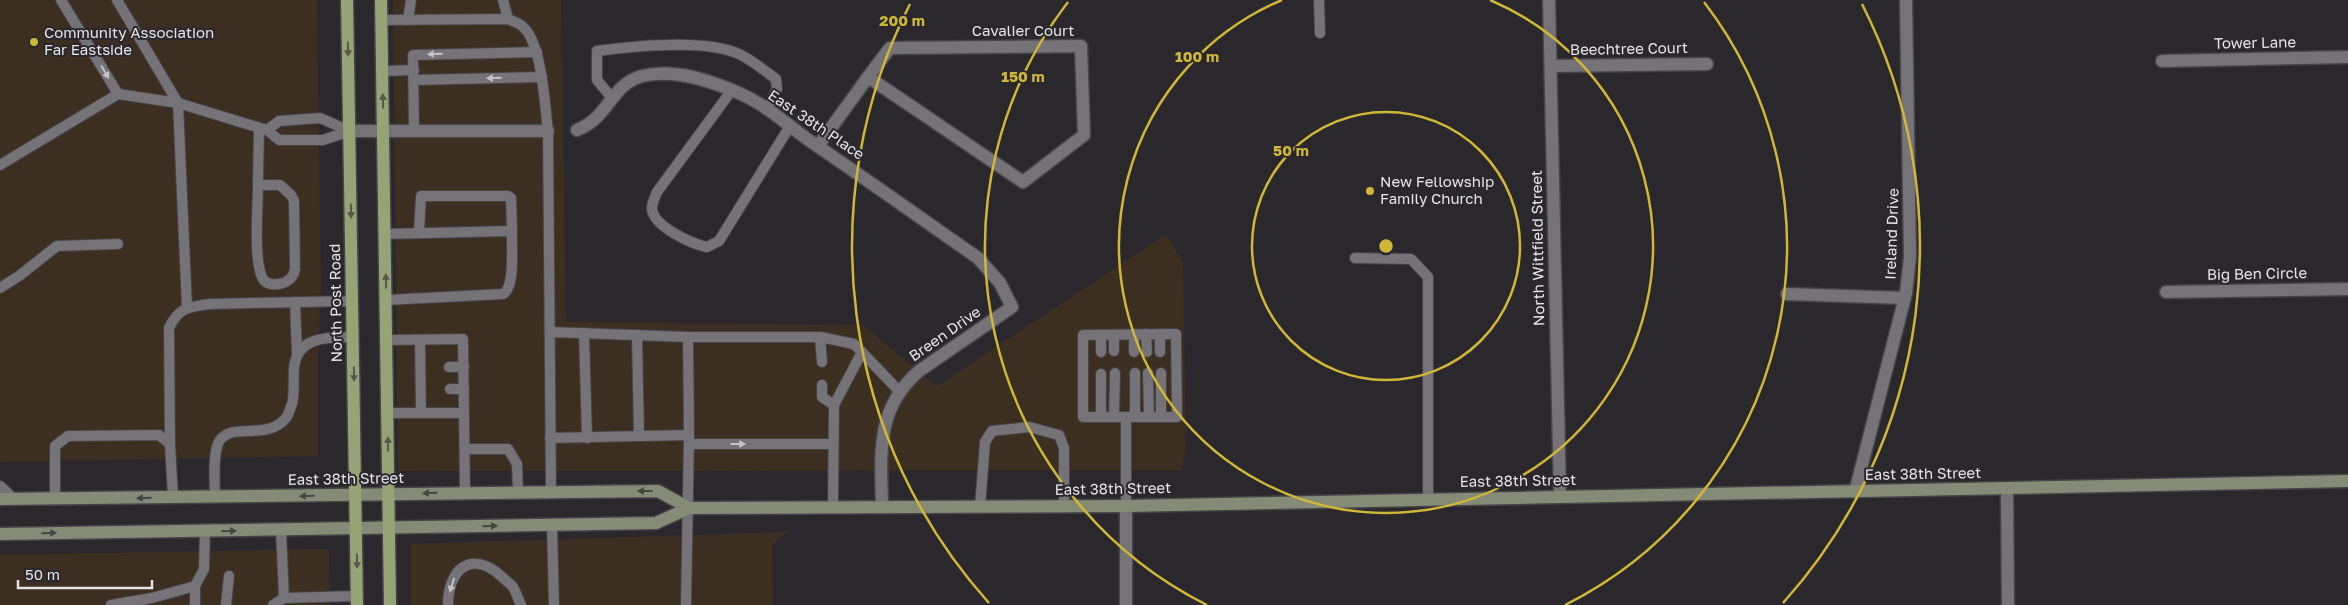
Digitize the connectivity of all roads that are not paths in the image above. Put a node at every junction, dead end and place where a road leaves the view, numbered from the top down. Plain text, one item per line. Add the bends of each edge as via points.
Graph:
1 (61, 0) edge
2 (117, 0) edge
3 (347, 0) edge
4 (382, 0) edge
5 (411, 0) edge
6 (503, 0) edge
7 (1319, 0) edge
8 (1549, 0) edge
9 (1906, 0) edge
10 (508, 19) junction
11 (382, 20) junction
12 (408, 20) junction
13 (1320, 33) dead end
14 (536, 52) junction
15 (2348, 57) edge
16 (2162, 61) dead end
17 (1708, 64) dead end
18 (1551, 66) junction
19 (383, 71) junction
20 (414, 75) junction
21 (542, 77) junction
22 (868, 77) junction
23 (732, 90) junction
24 (118, 94) junction
25 (612, 98) junction
26 (178, 103) junction
27 (767, 110) junction
28 (790, 126) junction
29 (263, 129) junction
30 (577, 130) dead end
31 (350, 131) junction
32 (384, 131) junction
33 (414, 131) junction
34 (548, 131) junction
35 (818, 146) junction
36 (0, 165) edge
37 (258, 185) junction
38 (512, 231) junction
39 (419, 232) junction
40 (385, 234) junction
41 (118, 244) dead end
42 (1354, 258) dead end
43 (0, 288) edge
44 (2348, 288) edge
45 (2166, 292) dead end
46 (1787, 294) dead end
47 (1904, 298) junction
48 (386, 300) junction
49 (352, 301) junction
50 (295, 302) junction
51 (1012, 307) joint
52 (187, 308) junction
53 (550, 332) junction
54 (584, 333) junction
55 (1134, 334) junction
56 (1146, 334) junction
57 (1160, 334) junction
58 (637, 335) junction
59 (1101, 335) junction
60 (1114, 335) junction
61 (353, 337) junction
62 (688, 337) junction
63 (820, 337) junction
64 (386, 340) junction
65 (420, 340) junction
66 (1114, 351) dead end
67 (862, 352) junction
68 (1100, 352) dead end
69 (1134, 352) dead end
70 (1147, 352) dead end
71 (1160, 352) dead end
72 (297, 354) junction
73 (822, 362) dead end
74 (449, 367) dead end
75 (464, 367) junction
76 (1135, 373) dead end
77 (1148, 373) dead end
78 (1161, 373) dead end
79 (1101, 374) dead end
80 (1115, 374) dead end
81 (822, 385) dead end
82 (450, 389) dead end
83 (464, 389) junction
84 (900, 392) junction
85 (834, 406) junction
86 (421, 413) junction
87 (464, 413) junction
88 (388, 414) junction
89 (1101, 417) junction
90 (1114, 417) junction
91 (1130, 417) junction
92 (1149, 417) junction
93 (1161, 417) junction
94 (639, 436) junction
95 (550, 438) junction
96 (587, 438) junction
97 (689, 440) junction
98 (170, 444) junction
99 (834, 444) junction
100 (465, 449) junction
101 (2348, 481) edge
102 (0, 486) edge
103 (2007, 488) junction
104 (551, 491) junction
105 (518, 492) junction
106 (1855, 492) junction
107 (465, 493) junction
108 (388, 494) junction
109 (356, 495) junction
110 (1560, 496) junction
111 (173, 497) junction
112 (215, 497) junction
113 (0, 499) edge
114 (14, 499) junction
115 (55, 499) junction
116 (1428, 499) junction
117 (1064, 506) junction
118 (1126, 506) junction
119 (833, 507) junction
120 (882, 507) junction
121 (980, 507) junction
122 (689, 508) junction
123 (552, 525) junction
124 (389, 527) junction
125 (356, 528) junction
126 (281, 530) junction
127 (205, 532) junction
128 (0, 534) edge
129 (229, 576) dead end
130 (195, 586) junction
131 (284, 598) junction
132 (357, 600) edge
133 (111, 605) edge
134 (195, 605) edge
135 (226, 605) edge
136 (273, 605) edge
137 (390, 605) edge
138 (448, 605) edge
139 (521, 605) edge
140 (554, 605) edge
141 (686, 605) edge
142 (1126, 605) edge
143 (2008, 605) edge

1 -> 24 lane
2 - 26 lane
3 -> 31 main road, North Post Road
4 - 11 main road
5 - 12 lane
6 - 10 lane
7 - 13 lane
8 - 18 street, North Wittfield Street
9 - 47 street, Ireland Drive via 1911,246
10 - 12 lane
10 - 14 lane via 523,26
11 - 12 lane
11 - 19 main road
14 -> 20 lane via 413,55
14 - 21 lane
15 - 16 street, Tower Lane
17 - 18 street, Beechtree Court
18 - 110 street, North Wittfield Street
19 - 20 lane
32 -> 19 main road
21 -> 20 lane
20 - 33 lane
21 - 34 lane
22 - 22 street, Cavalier Court via 890,48 1081,46 1084,135 1024,182
22 - 35 street, Cavalier Court
23 - 25 street, East 38th Place via 702,79 660,73 633,80
23 - 27 street, East 38th Place
23 - 28 lane via 656,192 652,208 657,221 692,244 707,248 719,241
24 - 26 lane
24 - 36 lane
25 - 27 lane via 597,80 597,51 628,47 709,46 741,55 776,79 777,89
25 - 30 street, East 38th Place via 600,116
26 - 29 lane
26 - 52 lane
27 - 28 street, East 38th Place
28 - 35 street, East 38th Place
29 - 31 lane via 279,140 323,140
29 - 31 lane via 279,120 320,118
29 - 37 lane
31 - 32 street
31 -> 49 main road, North Post Road
32 - 33 street
32 - 40 main road
33 - 34 street
34 - 53 lane
35 - 51 street, East 38th Place via 978,258 1000,283
37 - 37 lane via 263,280 285,283 294,276 295,269 294,201 280,186
38 - 39 lane
38 - 39 lane via 512,203 508,196 421,196
38 - 48 lane via 508,292
39 - 40 lane
48 -> 40 main road
41 - 43 lane via 57,246
42 - 116 lane via 1411,259 1428,277
44 - 45 street, Big Ben Circle
46 - 47 street
47 - 106 street, Ireland Drive
48 - 64 main road
49 - 50 lane
49 - 61 main road, North Post Road
50 - 52 lane via 210,304
50 - 72 lane
51 - 84 street, Breen Drive via 926,366
52 - 98 lane via 175,315 169,328
53 - 54 lane
53 - 95 lane
54 - 58 lane
54 - 96 lane
55 - 56 lane
55 - 60 lane
55 - 69 lane
56 - 57 lane
56 - 70 lane
57 - 71 lane
57 - 93 lane via 1176,334 1177,417
58 - 62 lane
58 - 94 lane
59 - 60 lane
59 - 68 lane
59 - 89 lane via 1083,335 1083,417
60 - 66 lane
61 - 72 lane via 324,336
61 -> 109 main road, North Post Road
62 - 63 lane
62 - 97 lane
63 - 67 lane via 854,344
63 - 73 lane
64 - 65 lane
64 - 88 main road
65 - 75 lane via 463,339
65 - 86 lane via 425,368
67 - 84 lane
67 - 85 lane
72 - 112 lane via 294,396 288,416 277,428 230,432 220,441 215,457
74 - 75 lane
75 - 83 lane
76 - 91 lane
77 - 92 lane
78 - 93 lane
79 - 89 lane
80 - 90 lane
81 - 85 lane via 822,397
82 - 83 lane
83 - 87 lane
84 - 120 street, Breen Drive via 889,411 882,435
85 - 99 lane
86 - 87 lane
86 - 88 lane
87 - 100 lane
108 -> 88 main road
89 - 90 lane
90 - 91 lane
91 - 92 lane
91 - 118 lane
92 - 93 lane
94 - 96 lane
94 - 97 lane
95 - 96 lane
95 - 104 lane
97 -> 99 lane
97 - 122 lane
98 - 111 lane
98 - 115 lane via 159,435 68,436 55,446
99 - 119 lane
100 - 105 lane via 508,449 517,464
100 - 107 lane
101 - 103 main road, East 38th Street
102 - 114 lane
103 - 106 main road, East 38th Street
103 - 143 street
104 - 105 main road, East 38th Street
122 -> 104 main road, East 38th Street via 658,491
105 - 107 main road, East 38th Street
106 - 110 main road, East 38th Street
107 -> 108 main road, East 38th Street
108 - 109 main road, East 38th Street
108 - 124 main road
109 -> 112 main road, East 38th Street
109 - 125 main road, North Post Road
110 - 116 main road, East 38th Street
111 - 112 main road, East 38th Street
111 -> 115 main road, East 38th Street
113 - 114 main road, East 38th Street
114 - 115 main road, East 38th Street
116 - 118 main road, East 38th Street
117 - 118 main road, East 38th Street
117 - 121 main road, East 38th Street
117 - 121 lane via 1064,448 1059,435 1029,427 992,431 985,442
118 - 142 street
119 - 120 main road, East 38th Street
119 - 122 main road, East 38th Street
120 - 121 main road, East 38th Street
122 - 123 main road, East 38th Street via 656,523
122 - 141 lane
124 -> 123 main road, East 38th Street
123 - 140 lane
124 - 125 main road, East 38th Street
124 - 137 main road
125 - 126 main road, East 38th Street
125 -> 132 main road, North Post Road
127 -> 126 main road, East 38th Street
126 - 131 lane
128 -> 127 main road, East 38th Street
127 - 130 lane via 204,568
129 - 135 lane
130 - 133 lane
130 - 134 lane
131 - 132 lane
131 - 136 lane
139 -> 138 lane via 512,586 491,567 477,563 465,565 458,571 452,582

